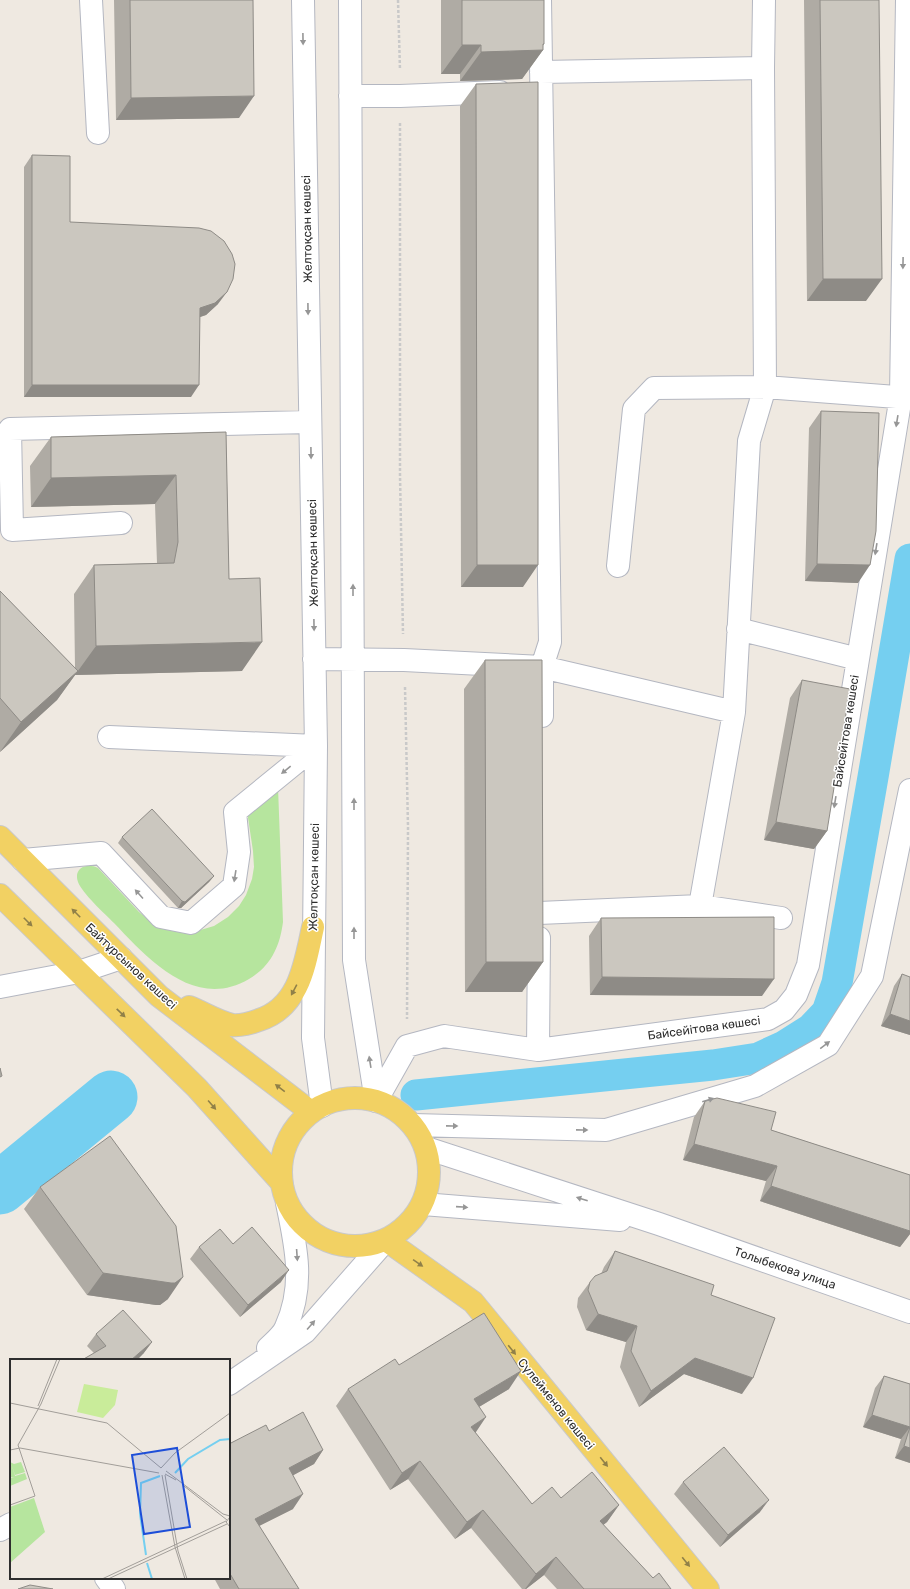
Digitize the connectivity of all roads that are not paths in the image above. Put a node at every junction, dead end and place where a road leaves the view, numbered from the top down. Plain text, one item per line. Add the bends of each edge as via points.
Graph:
1 (91, 0) edge
2 (303, 0) edge
3 (350, 0) edge
4 (540, 0) edge
5 (764, 0) edge
6 (907, 0) edge
7 (763, 68) junction
8 (531, 87) junction
9 (350, 96) junction
10 (98, 133) dead end
11 (765, 387) junction
12 (905, 397) edge
13 (310, 422) junction
14 (121, 523) dead end
15 (618, 566) dead end
16 (738, 629) junction
17 (314, 659) junction
18 (353, 659) junction
19 (858, 659) junction
20 (542, 667) junction
21 (734, 712) junction
22 (110, 737) dead end
23 (541, 738) edge
24 (316, 746) junction
25 (910, 790) edge
26 (0, 837) edge
27 (23, 860) junction
28 (0, 895) edge
29 (700, 906) junction
30 (780, 918) dead end
31 (313, 927) junction
32 (121, 958) junction
33 (79, 972) junction
34 (0, 987) edge
35 (159, 996) junction
36 (538, 1050) junction
37 (376, 1101) junction
38 (317, 1109) junction
39 (414, 1125) junction
40 (426, 1148) junction
41 (284, 1193) junction
42 (423, 1204) junction
43 (659, 1224) junction
44 (386, 1240) junction
45 (910, 1312) edge
46 (238, 1379) edge
47 (10, 1525) edge
48 (0, 1530) edge
49 (107, 1579) edge
50 (114, 1589) edge
51 (708, 1589) edge

1 - 10 street
2 -> 13 street, Желтоқсан көшесі
3 - 9 street
4 - 8 street
5 - 7 street
6 -> 12 street, Байсейітова көшесі
7 - 8 street
7 - 11 street
8 - 9 street via 400,96
8 - 20 street via 550,642
18 -> 9 street
11 - 12 street
11 - 15 street via 654,388 634,409
11 - 16 street via 749,441
12 -> 19 street, Байсейітова көшесі
13 - 14 street via 10,429 12,530
13 -> 17 street, Желтоқсан көшесі
16 - 19 street
16 - 21 street
17 - 18 street
17 - 24 street, Желтоқсан көшесі
18 - 20 street
37 -> 18 street via 354,960
19 -> 36 street, Байсейітова көшесі via 808,965 796,995 784,1010 768,1019
20 - 21 street
20 - 23 street
21 - 29 street
22 - 24 street
24 -> 27 street via 235,812 239,852 234,886 191,923 161,917 101,853
24 - 31 street, Желтоқсан көшесі
39 -> 25 street via 606,1130 755,1086 828,1045 872,976
26 - 27 main road, Байтұрсынов көшесі
32 -> 27 main road, Байтұрсынов көшесі
28 -> 33 main road
29 - 30 street
29 - 36 street via 540,905
31 -> 35 main road via 303,971 295,989 286,1005 270,1017 234,1025
31 - 38 street, Желтоқсан көшесі via 313,1038
32 - 33 street
32 - 35 main road, Байтұрсынов көшесі
33 - 34 street
33 -> 41 main road via 197,1088
38 -> 35 main road, Байтұрсынов көшесі
36 - 37 street, Байсейітова көшесі via 444,1036 407,1046
37 - 38 main road via 346,1099
37 - 39 main road via 397,1110
38 - 41 main road via 297,1126 286,1144 281,1163
39 - 40 main road
40 - 42 main road via 430,1173
43 -> 40 street
41 - 44 main road via 300,1222 318,1237 340,1245 363,1247
41 -> 46 street via 297,1252 297,1292 286,1329
42 -> 43 street
42 - 44 main road via 414,1219
43 - 45 street, Толыбекова улица
46 -> 44 street via 305,1332
44 -> 51 main road, Сүлейменов көшесі via 473,1302
47 - 48 street
49 - 50 street

